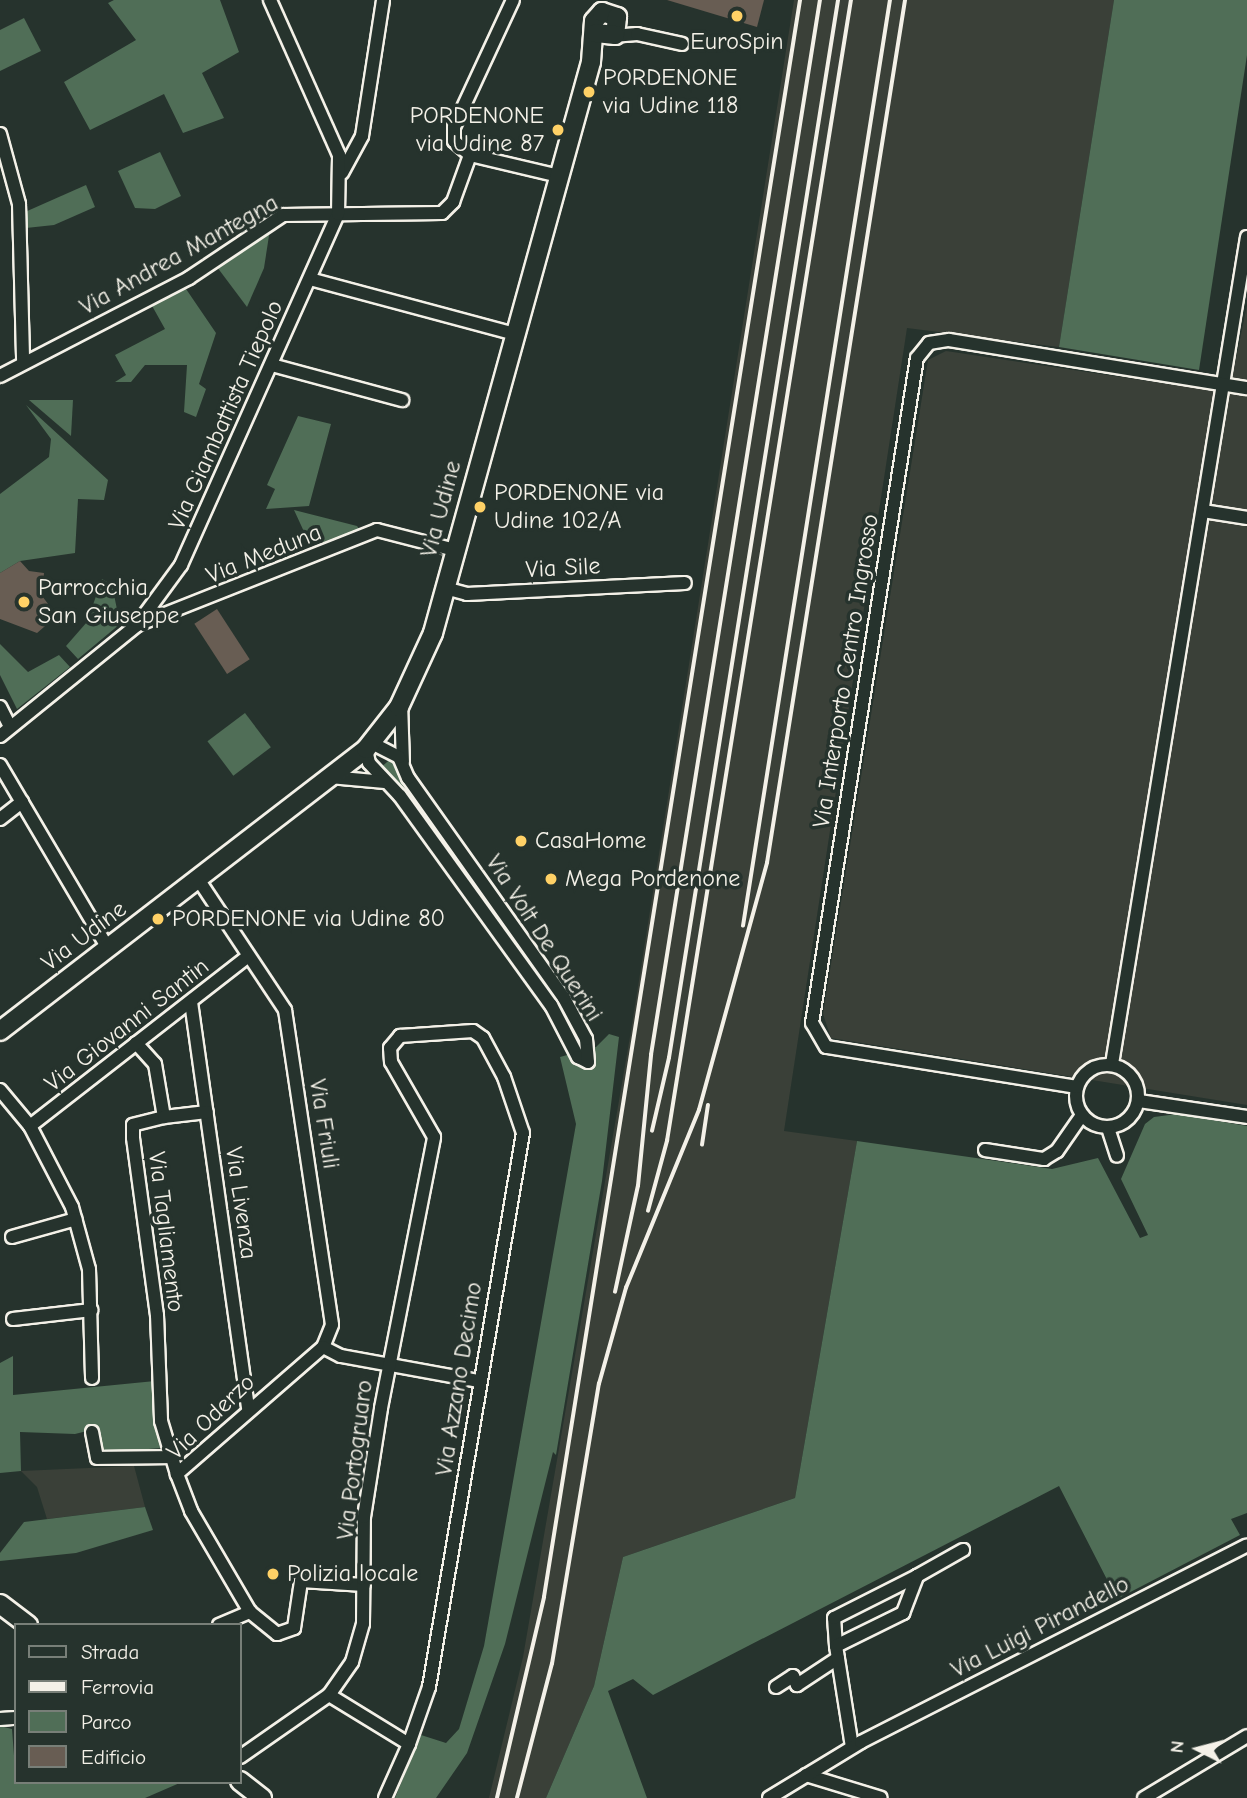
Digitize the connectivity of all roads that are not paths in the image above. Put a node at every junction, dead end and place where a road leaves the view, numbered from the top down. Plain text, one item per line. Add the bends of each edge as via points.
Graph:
1 (270, 0) edge
2 (383, 0) edge
3 (513, 0) edge
4 (608, 19) edge
5 (682, 44) dead end
6 (0, 134) edge
7 (470, 155) junction
8 (342, 174) junction
9 (559, 176) junction
10 (338, 214) junction
11 (1247, 237) edge
12 (310, 279) junction
13 (515, 334) junction
14 (23, 362) junction
15 (272, 365) junction
16 (0, 376) edge
17 (1223, 384) junction
18 (1247, 388) edge
19 (402, 400) dead end
20 (1203, 511) junction
21 (1247, 518) edge
22 (455, 550) junction
23 (685, 583) dead end
24 (444, 588) junction
25 (137, 625) junction
26 (401, 703) junction
27 (0, 707) edge
28 (10, 727) junction
29 (0, 736) edge
30 (368, 746) junction
31 (0, 765) edge
32 (404, 769) junction
33 (330, 777) junction
34 (393, 786) junction
35 (22, 802) junction
36 (0, 819) edge
37 (198, 879) junction
38 (108, 947) junction
39 (247, 956) junction
40 (535, 956) junction
41 (523, 964) junction
42 (191, 1002) junction
43 (0, 1031) edge
44 (473, 1031) joint
45 (136, 1043) junction
46 (1112, 1064) junction
47 (1077, 1087) junction
48 (0, 1090) edge
49 (1139, 1101) junction
50 (208, 1112) junction
51 (1082, 1115) junction
52 (164, 1117) junction
53 (1247, 1117) edge
54 (30, 1126) junction
55 (1108, 1128) junction
56 (985, 1150) dead end
57 (1117, 1156) dead end
58 (76, 1219) junction
59 (12, 1237) dead end
60 (91, 1310) junction
61 (13, 1319) dead end
62 (323, 1347) junction
63 (389, 1364) junction
64 (92, 1378) dead end
65 (479, 1381) junction
66 (248, 1409) junction
67 (92, 1432) dead end
68 (170, 1457) junction
69 (177, 1474) junction
70 (1247, 1545) edge
71 (963, 1550) dead end
72 (917, 1576) junction
73 (364, 1585) junction
74 (0, 1604) edge
75 (250, 1612) junction
76 (25, 1623) edge
77 (224, 1623) edge
78 (837, 1652) junction
79 (776, 1687) dead end
80 (328, 1695) junction
81 (1247, 1736) edge
82 (409, 1744) junction
83 (852, 1747) junction
84 (242, 1756) edge
85 (806, 1774) junction
86 (242, 1783) edge
87 (780, 1793) edge
88 (262, 1798) edge
89 (385, 1798) edge
90 (769, 1798) edge
91 (881, 1798) edge
92 (1144, 1798) edge

1 - 8 street via 340,155
2 - 8 street via 362,136
3 - 7 street via 454,127 454,141
4 - 5 street via 637,34
4 - 9 main road, Via Udine
6 - 14 street via 19,204
7 - 9 street
7 - 10 street, Via Andrea Mantegna via 453,202 442,213 422,218
8 - 10 street, Via Giambattista Tiepolo
9 - 13 main road, Via Udine
10 - 12 street, Via Giambattista Tiepolo
10 - 14 street, Via Andrea Mantegna via 283,215 189,278
11 - 17 street
12 - 13 street
12 - 15 street, Via Giambattista Tiepolo
13 - 22 main road, Via Udine
14 - 16 street, Via Andrea Mantegna
15 - 19 street
15 - 25 street, Via Giambattista Tiepolo via 181,565
17 - 18 street, Via Interporto Centro Ingrosso
17 - 20 street
17 - 47 street, Via Interporto Centro Ingrosso via 949,340 929,343 917,358 811,1023 826,1047
20 - 21 street
20 - 46 street
22 - 24 main road, Via Udine
22 - 25 street, Via Meduna via 377,530
23 - 24 street, Via Sile via 467,594
24 - 26 main road, Via Udine via 421,667
25 - 28 street, Via Meduna
26 - 30 main road, Via Udine
26 - 32 street
27 - 28 street
28 - 29 street, Via Meduna
30 - 32 street, Via Volt De Querini via 390,750
30 - 33 main road, Via Udine
30 - 34 street, Via Volt De Querini via 369,763
31 - 35 street
32 - 40 street, Via Volt De Querini
33 - 34 street via 366,776
33 - 37 main road, Via Udine
34 - 41 street, Via Volt De Querini
35 - 36 street
35 - 38 street
37 - 38 main road, Via Udine
37 - 39 street, Via Friuli
38 - 43 main road, Via Udine
39 - 42 street, Via Giovanni Santin
39 - 62 street, Via Friuli via 285,1010 332,1314 331,1336
40 - 41 street
40 - 41 street, Via Volt De Querini via 581,1030 588,1062 578,1057
42 - 45 street, Via Giovanni Santin
42 - 50 street, Via Livenza
44 - 63 street, Via Portogruaro via 400,1036 390,1048 390,1062 434,1137
44 - 65 street, Via Azzano Decimo via 483,1038 505,1077 523,1133
45 - 52 street, Via Tagliamento via 155,1064
45 - 54 street, Via Giovanni Santin
46 - 47 street via 1089,1070
46 - 49 street via 1135,1081
47 - 51 street
48 - 54 street
49 - 53 street
49 - 55 street via 1128,1120
50 - 52 street
50 - 66 street, Via Livenza
51 - 55 street
51 - 56 street via 1057,1151 1044,1159
52 - 68 street, Via Tagliamento via 133,1125 133,1138 157,1315 161,1420
54 - 58 street
55 - 57 street
58 - 59 street
58 - 60 street via 89,1269
60 - 61 street
60 - 64 street
62 - 63 street, Via Portogruaro via 341,1356
62 - 66 street, Via Oderzo
63 - 65 street, Via Portogruaro
63 - 73 street, Via Portogruaro via 365,1517
65 - 82 street, Via Azzano Decimo via 429,1687
66 - 69 street, Via Oderzo
67 - 68 street via 95,1455 102,1460
68 - 69 street, Via Tagliamento
69 - 75 street, Via Oderzo via 191,1511
70 - 83 street, Via Luigi Pirandello
71 - 72 street
72 - 78 street via 903,1614
72 - 78 street via 834,1618
73 - 75 street, Via Oderzo via 301,1581 291,1632 277,1634
73 - 80 street, Via Portogruaro via 363,1625 352,1662
74 - 76 main road
75 - 77 street
78 - 79 street via 797,1685 793,1676
78 - 83 street
80 - 82 street
80 - 84 street, Via Portogruaro
81 - 92 street
82 - 89 street, Via Azzano Decimo
83 - 85 street, Via Luigi Pirandello
85 - 87 street, Via Luigi Pirandello
85 - 91 street
86 - 88 main road
87 - 90 street, Via Luigi Pirandello

